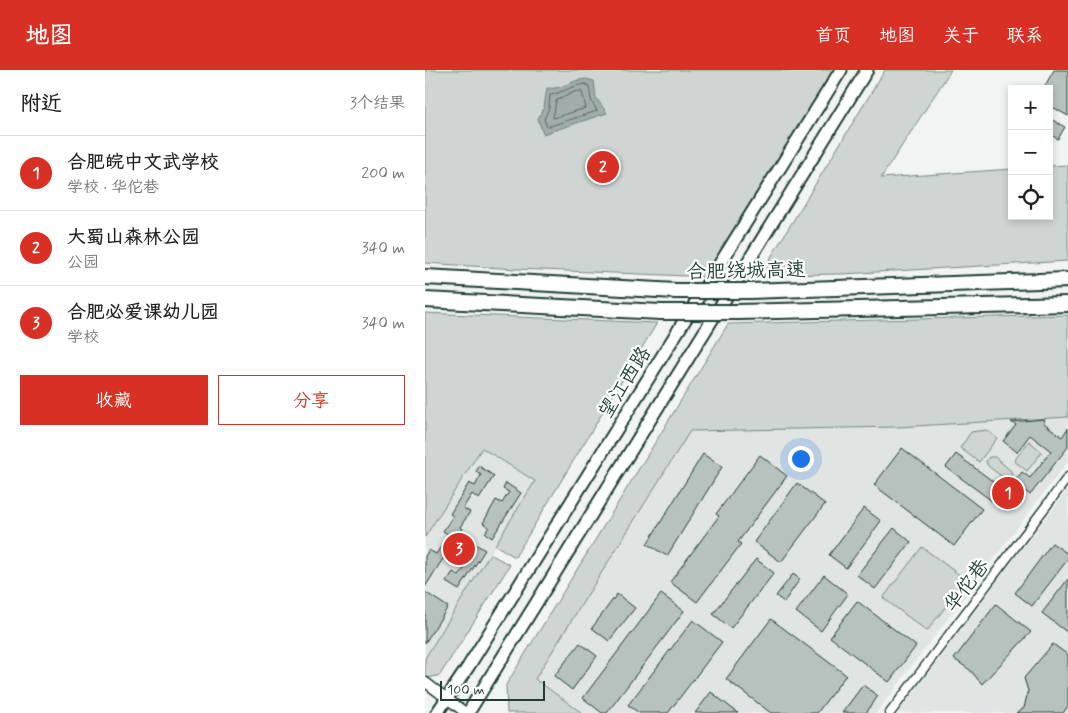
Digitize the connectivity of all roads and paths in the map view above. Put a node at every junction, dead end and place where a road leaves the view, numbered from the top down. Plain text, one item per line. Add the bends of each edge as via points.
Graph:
1 (841, 70) edge
2 (867, 70) edge
3 (425, 277) edge
4 (1068, 280) edge
5 (425, 300) edge
6 (1068, 304) edge
7 (1068, 477) edge
8 (425, 682) edge
9 (447, 699) junction
10 (437, 713) edge
11 (467, 713) edge
12 (890, 713) edge

1 - 9 main road, 望江西路
2 - 11 main road, 望江西路
3 - 4 highway, 合肥绕城高速, bridge via 676,291
5 - 6 highway, 合肥绕城高速, bridge via 661,312
7 - 12 street, 华佗巷
8 - 9 street
9 - 10 main road, 望江西路
9 - 11 street

